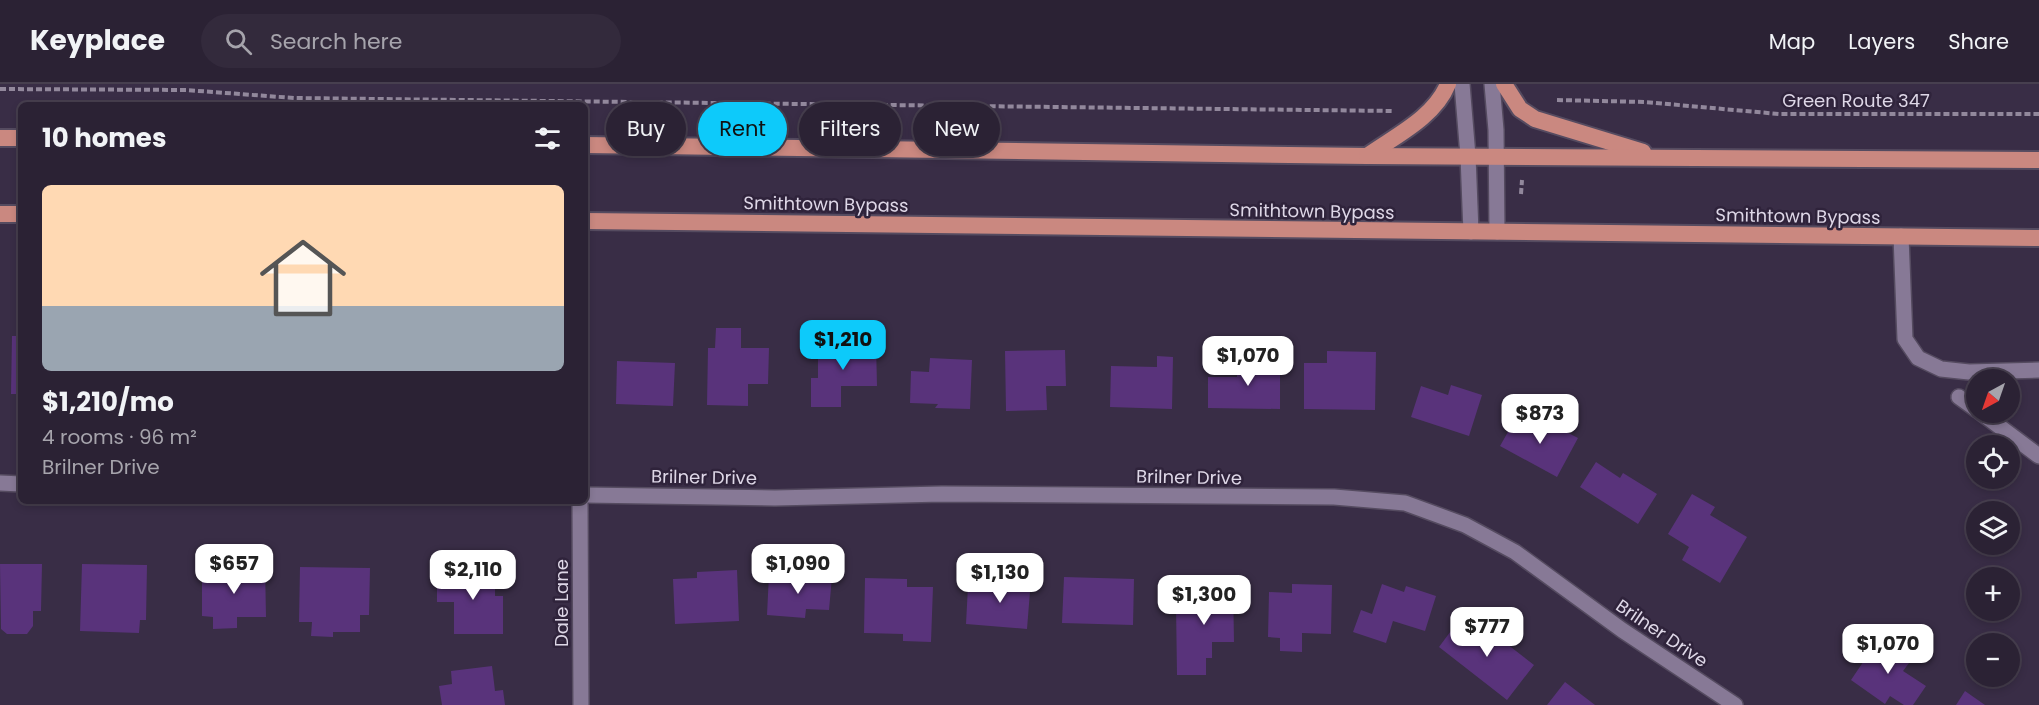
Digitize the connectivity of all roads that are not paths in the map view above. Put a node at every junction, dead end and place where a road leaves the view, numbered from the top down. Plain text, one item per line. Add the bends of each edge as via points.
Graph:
1 (1448, 84) edge
2 (1462, 84) edge
3 (1491, 84) edge
4 (1504, 84) edge
5 (0, 138) edge
6 (18, 138) edge
7 (588, 145) edge
8 (1367, 156) junction
9 (1468, 156) junction
10 (1496, 157) junction
11 (1664, 158) junction
12 (2039, 160) edge
13 (0, 214) edge
14 (18, 214) edge
15 (588, 221) edge
16 (1470, 232) junction
17 (1497, 232) junction
18 (1901, 236) junction
19 (2039, 238) edge
20 (2039, 370) edge
21 (1959, 397) dead end
22 (1966, 402) edge
23 (1995, 423) edge
24 (2039, 456) edge
25 (0, 483) edge
26 (18, 484) edge
27 (588, 495) edge
28 (580, 504) edge
29 (581, 705) edge
30 (1735, 705) edge

1 - 8 highway via 1422,117
2 - 9 street
3 - 10 street
4 - 11 highway via 1520,109 1535,119
5 - 6 highway
7 - 8 highway
8 - 9 highway
9 - 10 highway
9 - 16 street
10 - 11 highway
10 - 17 street
11 - 12 highway
13 - 14 highway
15 - 16 highway, Smithtown Bypass
16 - 17 highway, Smithtown Bypass
17 - 18 highway, Smithtown Bypass
18 - 19 highway, Smithtown Bypass
18 - 20 street via 1905,339 1918,358 1941,369 1960,371
21 - 22 street
23 - 24 street
25 - 26 street
27 - 30 street, Brilner Drive via 1310,497 1405,503 1465,525 1515,552
28 - 29 street, Dale Lane

